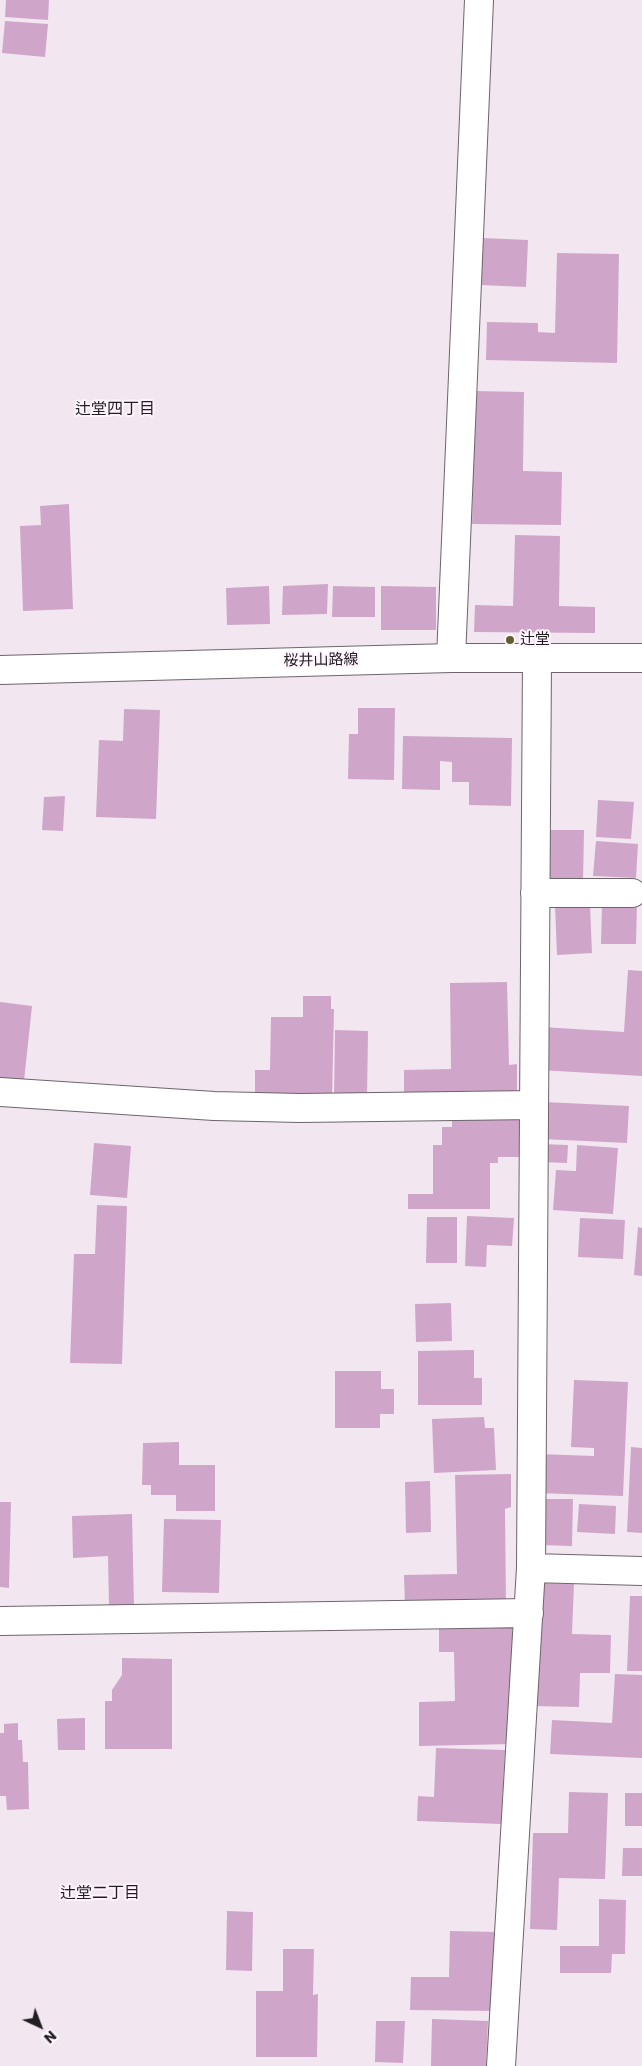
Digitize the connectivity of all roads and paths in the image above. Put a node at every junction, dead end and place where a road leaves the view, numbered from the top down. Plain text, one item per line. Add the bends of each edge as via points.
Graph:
1 (479, 0) edge
2 (451, 658) junction
3 (642, 658) edge
4 (537, 660) junction
5 (0, 670) edge
6 (535, 893) junction
7 (632, 893) dead end
8 (0, 1092) edge
9 (534, 1105) junction
10 (531, 1568) junction
11 (642, 1571) edge
12 (529, 1613) junction
13 (0, 1622) edge
14 (501, 2066) edge

1 - 2 street
2 - 4 street, 桜井山路線
2 - 5 street, 桜井山路線
3 - 4 street, 桜井山路線
4 - 6 street
6 - 7 street
6 - 9 street
8 - 9 street via 214,1106
9 - 10 street
10 - 11 street
10 - 12 street
12 - 13 street
12 - 14 street

